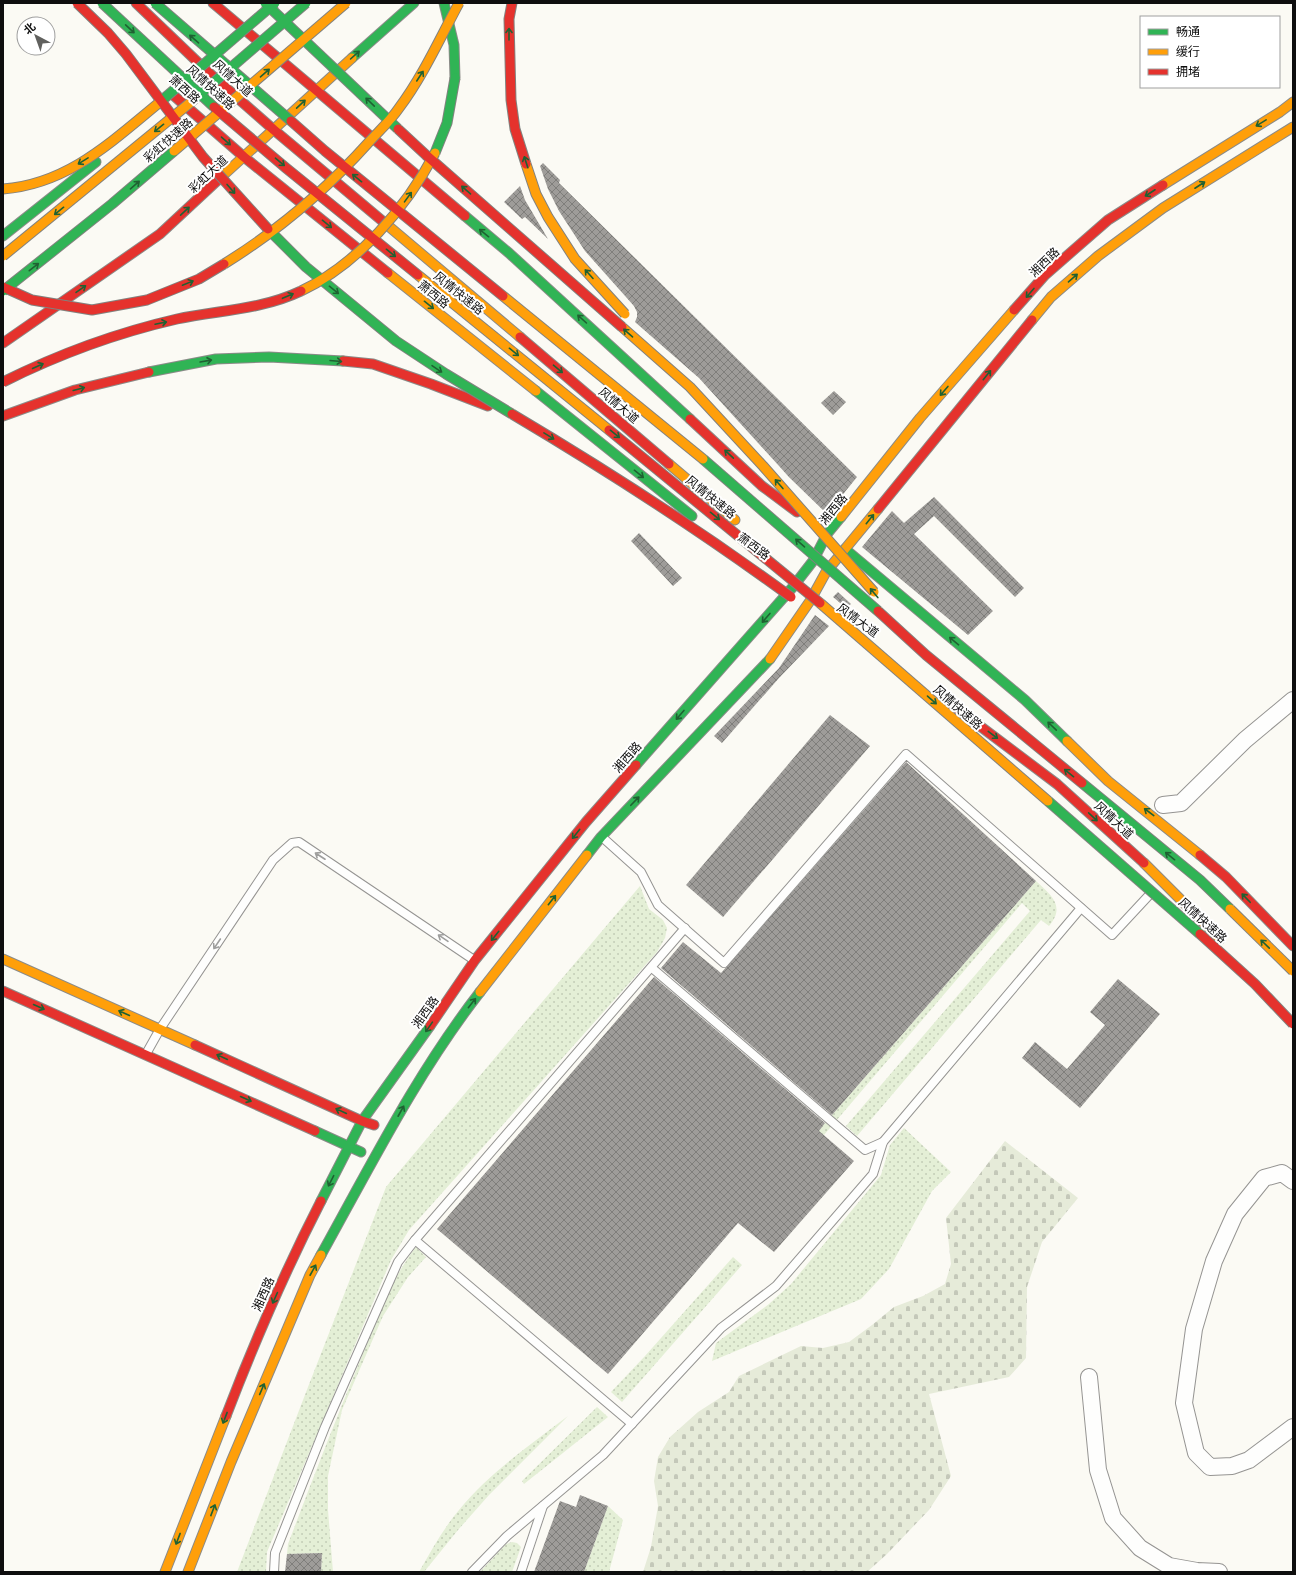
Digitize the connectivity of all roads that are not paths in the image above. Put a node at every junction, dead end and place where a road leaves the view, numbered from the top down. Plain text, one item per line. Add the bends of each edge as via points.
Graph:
1 (75, 3) edge
2 (102, 3) edge
3 (136, 3) edge
4 (155, 3) edge
5 (214, 3) edge
6 (266, 3) edge
7 (275, 3) edge
8 (286, 3) edge
9 (306, 3) edge
10 (346, 3) edge
11 (414, 3) edge
12 (444, 3) edge
13 (459, 3) edge
14 (512, 3) edge
15 (250, 35) junction
16 (208, 72) junction
17 (316, 90) junction
18 (176, 98) junction
19 (1293, 102) edge
20 (1293, 127) edge
21 (274, 130) junction
22 (244, 157) junction
23 (3, 189) edge
24 (3, 236) edge
25 (3, 256) edge
26 (3, 287) edge
27 (464, 289) junction
28 (3, 291) edge
29 (3, 344) edge
30 (513, 372) junction
31 (3, 382) edge
32 (690, 386) junction
33 (3, 416) edge
34 (523, 420) junction
35 (827, 534) junction
36 (846, 550) junction
37 (813, 561) junction
38 (826, 572) junction
39 (792, 588) junction
40 (810, 601) junction
41 (814, 616) dead end
42 (926, 654) junction
43 (917, 700) dead end
44 (1293, 700) edge
45 (1054, 748) dead end
46 (1074, 760) dead end
47 (1023, 780) junction
48 (1108, 781) junction
49 (1163, 805) dead end
50 (593, 829) junction
51 (1163, 881) junction
52 (1081, 908) junction
53 (685, 928) junction
54 (1227, 945) dead end
55 (1293, 946) edge
56 (3, 959) edge
57 (1242, 959) dead end
58 (475, 960) junction
59 (652, 968) junction
60 (1293, 971) edge
61 (3, 991) edge
62 (1293, 1014) edge
63 (1293, 1024) edge
64 (160, 1029) junction
65 (146, 1054) junction
66 (362, 1121) junction
67 (390, 1131) junction
68 (883, 1142) junction
69 (348, 1146) junction
70 (375, 1158) junction
71 (1293, 1181) edge
72 (415, 1240) junction
73 (1089, 1377) dead end
74 (632, 1424) junction
75 (1293, 1427) edge
76 (543, 1505) junction
77 (165, 1572) edge
78 (188, 1572) edge
79 (274, 1572) edge
80 (472, 1572) edge
81 (521, 1572) edge
82 (1219, 1572) edge

1 - 18 main road, 萧西路
1 -> 34 main road, bridge via 108,33 203,157 256,217 306,267 396,341
2 -> 47 main road, 风情快速路, bridge via 208,102 286,168 829,610
3 - 16 main road, 风情大道
42 -> 4 main road, 风情快速路, bridge via 702,458 325,151
5 - 15 main road
32 -> 6 main road, bridge via 426,155
7 -> 23 main road, bridge via 101,149 70,169 43,182 21,188
8 - 15 main road
9 -> 25 main road, 彩虹快速路, bridge via 194,100
28 -> 10 main road, 彩虹快速路, bridge via 112,204
17 -> 11 main road, 彩虹大道
31 -> 12 main road, bridge via 70,352 148,326 251,307 285,298 312,285 349,258 395,214 419,182 438,148 450,114 455,78 454,45
26 -> 13 main road, bridge via 32,300 92,310 147,300 199,279 246,251 306,205 341,174 399,108 424,69
32 -> 14 main road, bridge via 575,259 536,194 515,129 511,100 509,19
15 - 16 main road
15 - 17 main road
16 - 18 main road
16 - 21 main road, 风情大道
21 -> 17 main road, 彩虹大道
35 -> 17 main road, 风情大道, bridge via 762,486 509,253
18 -> 22 main road, 萧西路
18 - 24 main road
19 -> 35 main road, 湘西路 via 1108,220 1045,275 920,418
36 -> 20 main road, 湘西路 via 1051,297 1098,256 1163,208
21 - 22 main road, 彩虹大道
21 - 27 main road, 风情大道, bridge
29 -> 22 main road, 彩虹大道 via 160,234
22 -> 30 main road, 萧西路
27 - 30 main road
27 -> 39 main road, 风情大道 via 734,518
30 -> 39 main road, 萧西路 via 700,522
42 -> 32 main road, bridge
33 -> 34 main road, bridge via 75,390 161,369 216,359 269,357 373,364
34 -> 41 main road, bridge via 659,504 760,574
35 - 36 main road, 风情大道
35 - 37 main road, 湘西路
36 - 38 main road, 湘西路
48 -> 36 main road, 风情大道 via 1025,700
37 - 38 main road
37 - 39 main road, 湘西路
38 - 40 main road, 湘西路
38 - 45 main road via 904,639 1013,723
39 - 40 main road, 风情大道
39 -> 50 main road, 湘西路
50 -> 40 main road, 湘西路 via 770,659
40 -> 51 main road, 风情大道 via 1057,784
60 -> 42 main road, 风情快速路, bridge via 1200,880
43 - 47 main road, bridge
44 - 49 street via 1245,740 1181,803
46 - 48 main road
47 - 63 main road, 风情快速路, bridge via 1182,917 1255,984
55 -> 48 main road, 风情大道 via 1226,877
50 - 53 lane via 641,872 658,905
50 -> 58 main road, 湘西路
67 -> 50 main road, 湘西路 via 464,1013
51 - 52 lane via 1112,935
51 - 54 main road, 风情大道
52 - 53 lane via 906,754 724,963
52 - 68 lane
53 - 59 lane
64 -> 56 main road
57 - 62 main road
58 -> 64 lane via 299,842 292,843 273,860
58 -> 66 main road, 湘西路
59 - 68 lane via 865,1150
59 - 72 lane
61 -> 65 main road
64 - 65 lane
66 -> 64 main road
65 -> 69 main road
66 - 67 main road
66 - 69 main road, 湘西路
67 - 70 main road, 湘西路
68 - 74 lane via 873,1174 776,1286 721,1328
69 - 70 main road
69 -> 77 main road, 湘西路 via 296,1250 252,1349
78 -> 70 main road, 湘西路 via 231,1462 310,1275
71 - 75 street via 1282,1173 1264,1178 1235,1214 1214,1261 1194,1329 1184,1403 1196,1454 1210,1467 1232,1466 1249,1460
72 - 74 lane
72 - 79 lane via 398,1262 325,1427 275,1553
73 - 82 street via 1098,1470 1113,1518 1140,1548 1169,1566
74 - 76 lane via 603,1455
76 - 80 lane via 507,1536
76 - 81 lane

